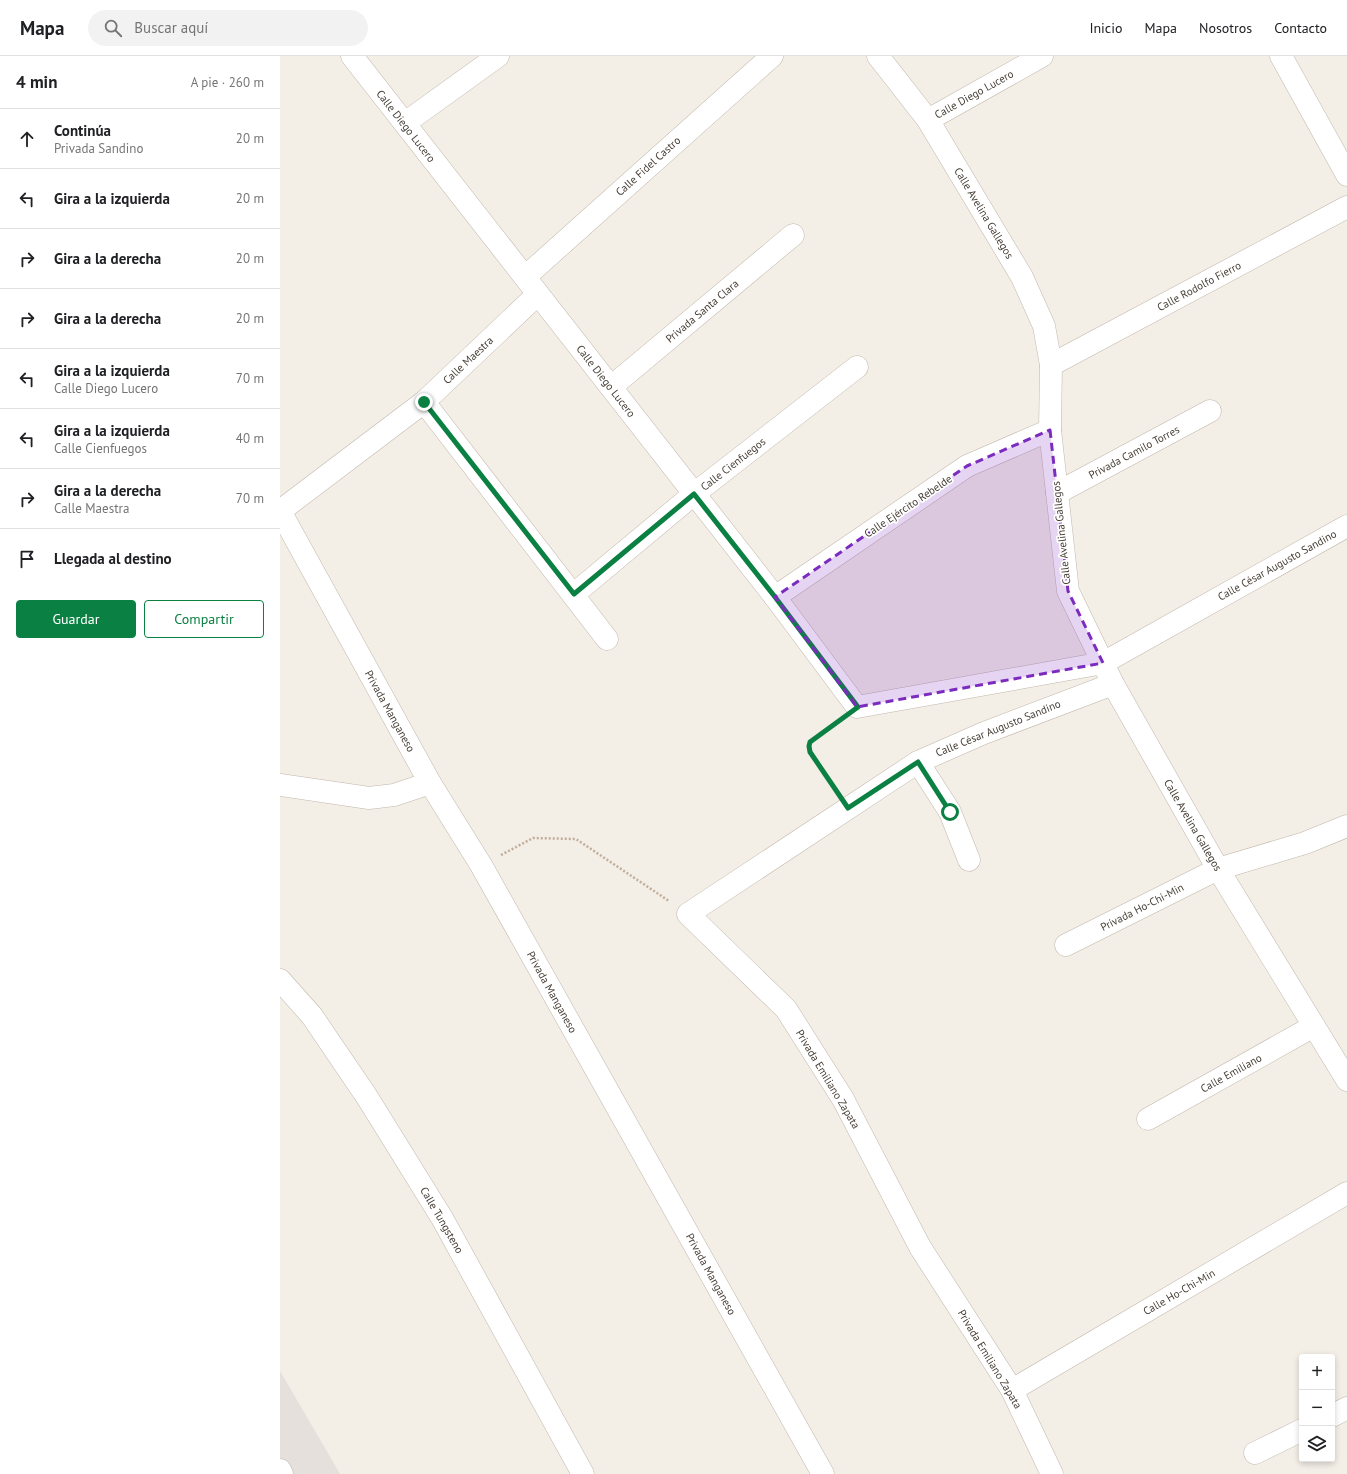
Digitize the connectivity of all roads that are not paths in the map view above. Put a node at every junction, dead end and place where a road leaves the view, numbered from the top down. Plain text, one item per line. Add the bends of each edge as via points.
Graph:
1 (352, 56) edge
2 (498, 56) edge
3 (772, 56) edge
4 (878, 56) edge
5 (1042, 56) edge
6 (1281, 56) edge
7 (928, 120) junction
8 (404, 124) junction
9 (1347, 175) edge
10 (1347, 207) edge
11 (793, 235) dead end
12 (524, 277) junction
13 (538, 294) junction
14 (1051, 365) junction
15 (857, 367) dead end
16 (611, 387) junction
17 (424, 402) junction
18 (1210, 411) dead end
19 (1050, 430) junction
20 (1057, 493) junction
21 (694, 494) junction
22 (280, 511) edge
23 (1347, 526) edge
24 (574, 594) junction
25 (775, 597) junction
26 (607, 639) dead end
27 (1103, 663) junction
28 (1112, 684) junction
29 (858, 707) joint
30 (918, 762) junction
31 (430, 783) junction
32 (280, 785) edge
33 (1347, 826) edge
34 (969, 860) dead end
35 (1218, 868) junction
36 (688, 914) joint
37 (1066, 945) dead end
38 (280, 980) edge
39 (1314, 1026) junction
40 (1347, 1080) edge
41 (1148, 1119) dead end
42 (1347, 1193) edge
43 (1012, 1390) junction
44 (1347, 1408) edge
45 (1335, 1414) edge
46 (1299, 1431) edge
47 (1255, 1453) dead end
48 (280, 1470) edge
49 (282, 1474) edge
50 (583, 1474) edge
51 (823, 1474) edge
52 (1052, 1474) edge

1 - 8 street, Calle Diego Lucero
2 - 8 street
3 - 12 street, Calle Fidel Castro
4 - 7 street, Calle Avelina Gallegos
5 - 7 street, Calle Diego Lucero
6 - 9 street
7 - 14 street, Calle Avelina Gallegos via 1022,277 1044,326
8 - 12 street, Calle Diego Lucero
10 - 14 street, Calle Rodolfo Fierro
11 - 16 street, Privada Santa Clara
12 - 13 street, Calle Diego Lucero
13 - 16 street, Calle Diego Lucero
13 - 17 street, Calle Maestra
14 - 19 street, Calle Avelina Gallegos
15 - 21 street, Calle Cienfuegos
16 - 21 street, Calle Diego Lucero
17 - 22 street, Calle Maestra
17 - 24 street
18 - 20 street, Privada Camilo Torres
19 - 20 street, Calle Avelina Gallegos
19 - 25 street, Calle Ejército Rebelde via 967,466
20 - 27 street, Calle Avelina Gallegos via 1068,591
21 - 24 street, Calle Cienfuegos
21 - 25 street, Calle Diego Lucero
22 - 31 street, Privada Manganeso
23 - 27 street, Calle César Augusto Sandino
24 - 26 street
25 - 29 street, Calle Diego Lucero
27 - 28 street, Calle Avelina Gallegos
27 - 29 street, Calle César Augusto Sandino
28 - 30 street, Calle César Augusto Sandino via 984,733
28 - 35 street, Calle Avelina Gallegos
30 - 34 street via 950,812
30 - 36 street, Calle César Augusto Sandino
31 - 32 street via 394,795 369,798
31 - 51 street, Privada Manganeso via 481,865
33 - 35 street, Privada Ho-Chi-Min via 1305,843
35 - 37 street, Privada Ho-Chi-Min
35 - 39 street, Calle Avelina Gallegos
36 - 43 street, Privada Emiliano Zapata via 786,1009 843,1099 920,1248
38 - 50 street, Calle Tungsteno via 312,1016 367,1097 438,1212
39 - 40 street, Calle Avelina Gallegos
39 - 41 street, Calle Emiliano
42 - 43 street, Calle Ho-Chi-Min
43 - 52 street, Privada Emiliano Zapata
44 - 45 street
46 - 47 street
48 - 49 street

